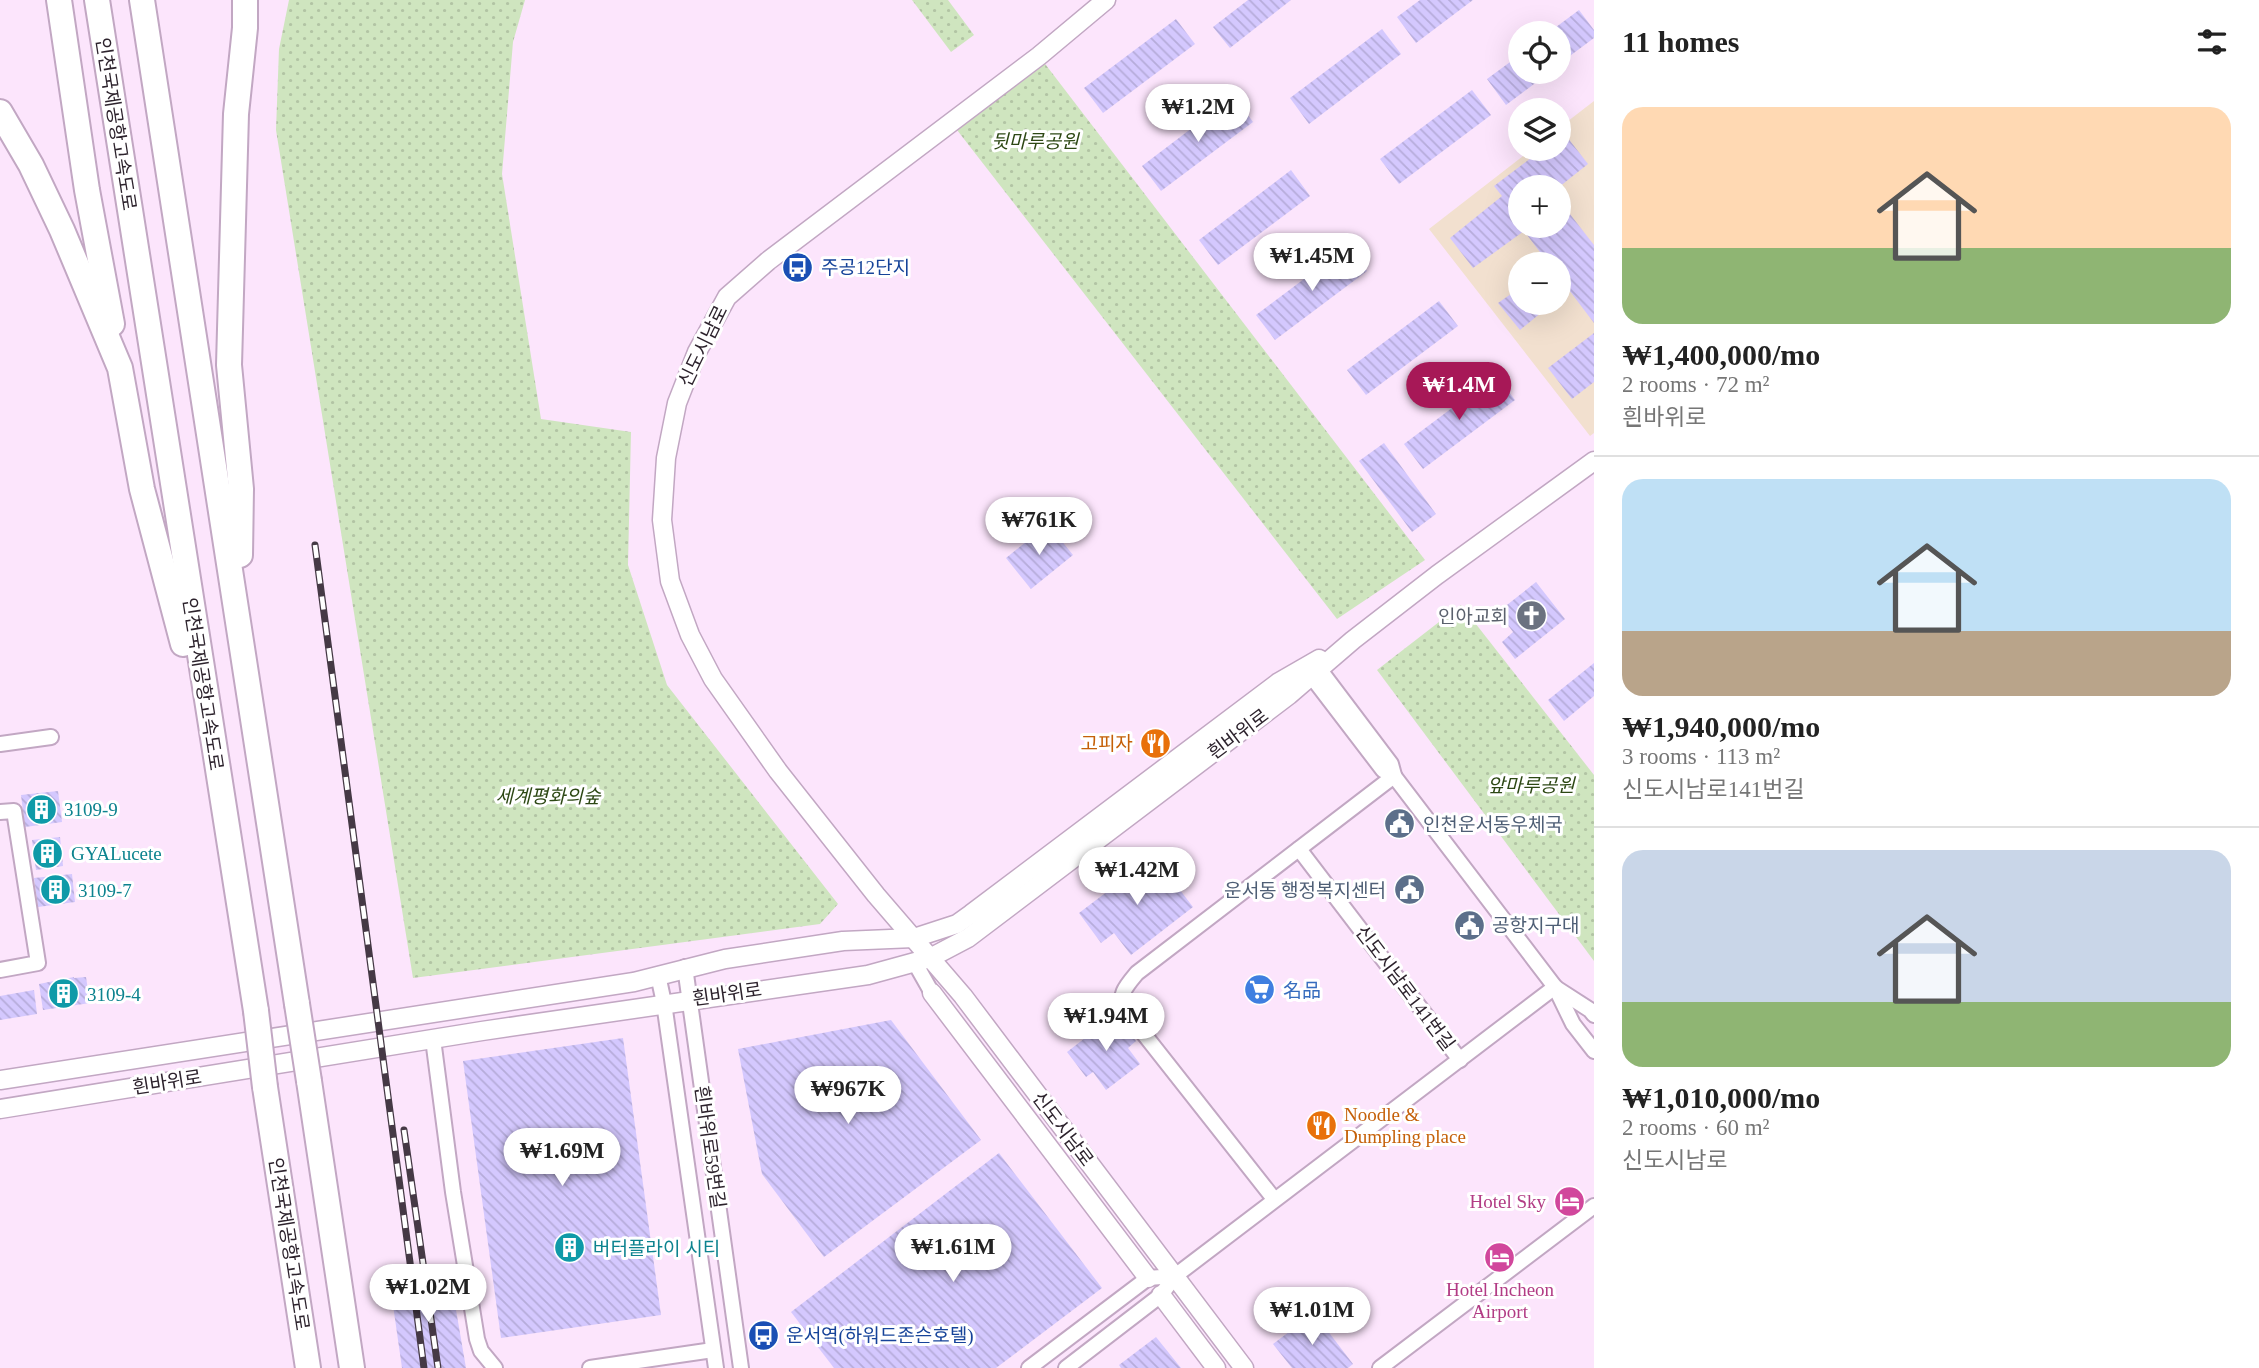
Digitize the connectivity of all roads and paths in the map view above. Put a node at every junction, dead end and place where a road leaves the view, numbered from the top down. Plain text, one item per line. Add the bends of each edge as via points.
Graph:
1 (59, 0) edge
2 (97, 0) edge
3 (142, 0) edge
4 (245, 0) edge
5 (256, 0) edge
6 (1106, 0) edge
7 (245, 28) junction
8 (0, 112) edge
9 (120, 368) junction
10 (1594, 461) edge
11 (239, 623) junction
12 (1312, 669) junction
13 (51, 737) dead end
14 (0, 744) edge
15 (216, 771) junction
16 (1394, 776) junction
17 (0, 812) edge
18 (1299, 849) junction
19 (908, 939) junction
20 (923, 961) junction
21 (685, 967) junction
22 (0, 970) edge
23 (658, 975) junction
24 (1555, 987) junction
25 (932, 993) joint
26 (689, 999) junction
27 (664, 1003) junction
28 (1594, 1015) edge
29 (433, 1039) junction
30 (1594, 1051) edge
31 (1460, 1060) junction
32 (0, 1080) edge
33 (0, 1109) edge
34 (1274, 1199) junction
35 (1594, 1206) edge
36 (1175, 1276) junction
37 (1148, 1278) junction
38 (1161, 1295) junction
39 (713, 1350) junction
40 (308, 1368) edge
41 (352, 1368) edge
42 (495, 1368) edge
43 (590, 1368) edge
44 (716, 1368) edge
45 (741, 1368) edge
46 (1029, 1368) edge
47 (1066, 1368) edge
48 (1216, 1368) edge
49 (1244, 1368) edge
50 (1380, 1368) edge

1 - 9 highway
2 - 15 highway, 인천국제공항고속도로
3 - 11 highway
4 - 7 highway
5 - 7 highway
6 - 19 street, 신도시남로 via 727,297 696,352 677,403 666,458 662,520 670,581 690,635 713,679 764,752
7 - 11 highway via 236,114 229,365 241,489
8 - 9 highway via 62,230
9 - 15 highway via 142,489
10 - 12 street, 흰바위로
11 - 41 highway, bridge
12 - 16 street via 1391,764
12 - 19 street, 흰바위로 via 1279,682 971,915
12 - 20 street, 흰바위로 via 1289,695 968,938
13 - 14 street
15 - 40 highway, 인천국제공항고속도로, bridge
16 - 18 street
16 - 24 street
17 - 22 street via 14,811 38,963
18 - 31 street, 신도시남로141번길
18 - 34 street via 1137,974 1121,1003
19 - 20 street, 신도시남로
19 - 21 street, 흰바위로 via 843,941
20 - 25 street, 신도시남로
20 - 26 street, 흰바위로 via 868,975
20 - 36 street, 신도시남로 via 963,996
21 - 23 street, 흰바위로
21 - 26 street, 흰바위로59번길
23 - 27 street, 흰바위로59번길
23 - 32 street, 흰바위로
24 - 28 street
24 - 30 street via 1573,1024
24 - 31 street, 신도시남로141번길
25 - 37 street, 신도시남로
26 - 27 street, 흰바위로
26 - 45 street, 흰바위로59번길
27 - 29 street, 흰바위로
27 - 39 street, 흰바위로59번길
29 - 33 street, 흰바위로
29 - 42 street via 477,1339
31 - 34 street, 신도시남로141번길
34 - 36 street, 신도시남로141번길
35 - 50 street
36 - 37 street
36 - 38 street, 신도시남로141번길
36 - 49 street, 신도시남로
37 - 38 street, 신도시남로
37 - 46 street
38 - 47 street, 신도시남로141번길
38 - 48 street, 신도시남로
39 - 43 street
39 - 44 street, 흰바위로59번길

